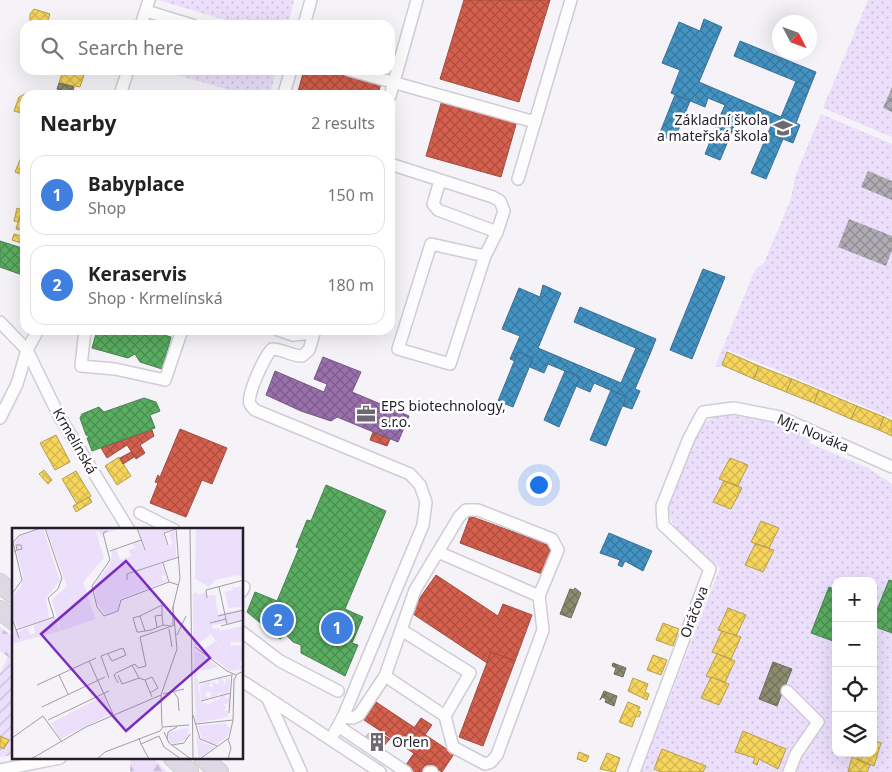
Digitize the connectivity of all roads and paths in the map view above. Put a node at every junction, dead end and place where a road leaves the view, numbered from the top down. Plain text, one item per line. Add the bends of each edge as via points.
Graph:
1 (311, 0) edge
2 (417, 0) edge
3 (571, 0) edge
4 (147, 6) edge
5 (143, 20) edge
6 (180, 20) edge
7 (305, 20) edge
8 (126, 75) edge
9 (289, 75) edge
10 (366, 75) edge
11 (394, 83) junction
12 (122, 90) edge
13 (285, 90) edge
14 (392, 90) edge
15 (535, 122) junction
16 (395, 166) edge
17 (518, 179) dead end
18 (440, 181) junction
19 (497, 232) junction
20 (485, 256) junction
21 (0, 322) edge
22 (36, 335) edge
23 (84, 335) edge
24 (180, 335) edge
25 (313, 335) edge
26 (28, 350) junction
27 (702, 412) joint
28 (0, 418) edge
29 (892, 467) edge
30 (140, 513) dead end
31 (128, 528) edge
32 (170, 528) edge
33 (438, 552) junction
34 (0, 583) edge
35 (12, 593) edge
36 (539, 596) junction
37 (0, 610) edge
38 (12, 619) edge
39 (402, 631) junction
40 (244, 634) edge
41 (385, 676) junction
42 (244, 682) edge
43 (338, 691) dead end
44 (787, 691) dead end
45 (267, 697) junction
46 (445, 716) junction
47 (340, 721) junction
48 (351, 735) junction
49 (366, 737) tunnel mouth
50 (331, 739) junction
51 (50, 760) edge
52 (175, 760) edge
53 (205, 760) edge
54 (0, 770) edge
55 (189, 772) edge
56 (219, 772) edge
57 (301, 772) edge
58 (380, 772) edge
59 (406, 772) edge
60 (634, 772) edge
61 (789, 772) edge

1 - 7 street
2 - 11 street
3 - 15 street
4 - 5 street
4 - 6 street
8 - 12 street
9 - 13 street
10 - 11 street
11 - 14 street
11 - 15 street
15 - 17 street
16 - 18 street
18 - 19 street via 433,204 438,210
18 - 19 street via 500,202 504,210
19 - 20 street
20 - 20 street via 450,364 398,349 431,244
21 - 26 street, Krmelínská
22 - 26 street
23 - 24 street via 81,366 115,369 165,380
25 - 47 street via 309,350 302,356 293,356 278,349 266,354 249,396 250,404 255,410 410,474 420,485 426,502 418,538
26 - 28 street via 17,384
26 - 31 street, Krmelínská via 59,416
27 - 29 street, Mjr. Nováka via 734,408 780,417
27 - 60 street, Oráčova via 662,506 663,525 710,569
30 - 32 street
33 - 36 street
33 - 36 street via 458,518 472,508 552,539 558,550
33 - 39 street via 406,611
34 - 35 highway
36 - 46 street via 543,630 497,755 491,762 485,764 453,747
37 - 38 highway
39 - 41 street
39 - 46 street via 470,673
40 - 43 street via 280,661
41 - 46 street
41 - 47 street via 359,715
42 - 45 street
44 - 61 street via 818,722 796,754
45 - 50 street
45 - 57 street
47 - 48 street
47 - 50 street
48 - 49 street via 356,731
48 - 59 street via 383,752
50 - 58 street
51 - 54 street
52 - 55 highway
53 - 56 highway

